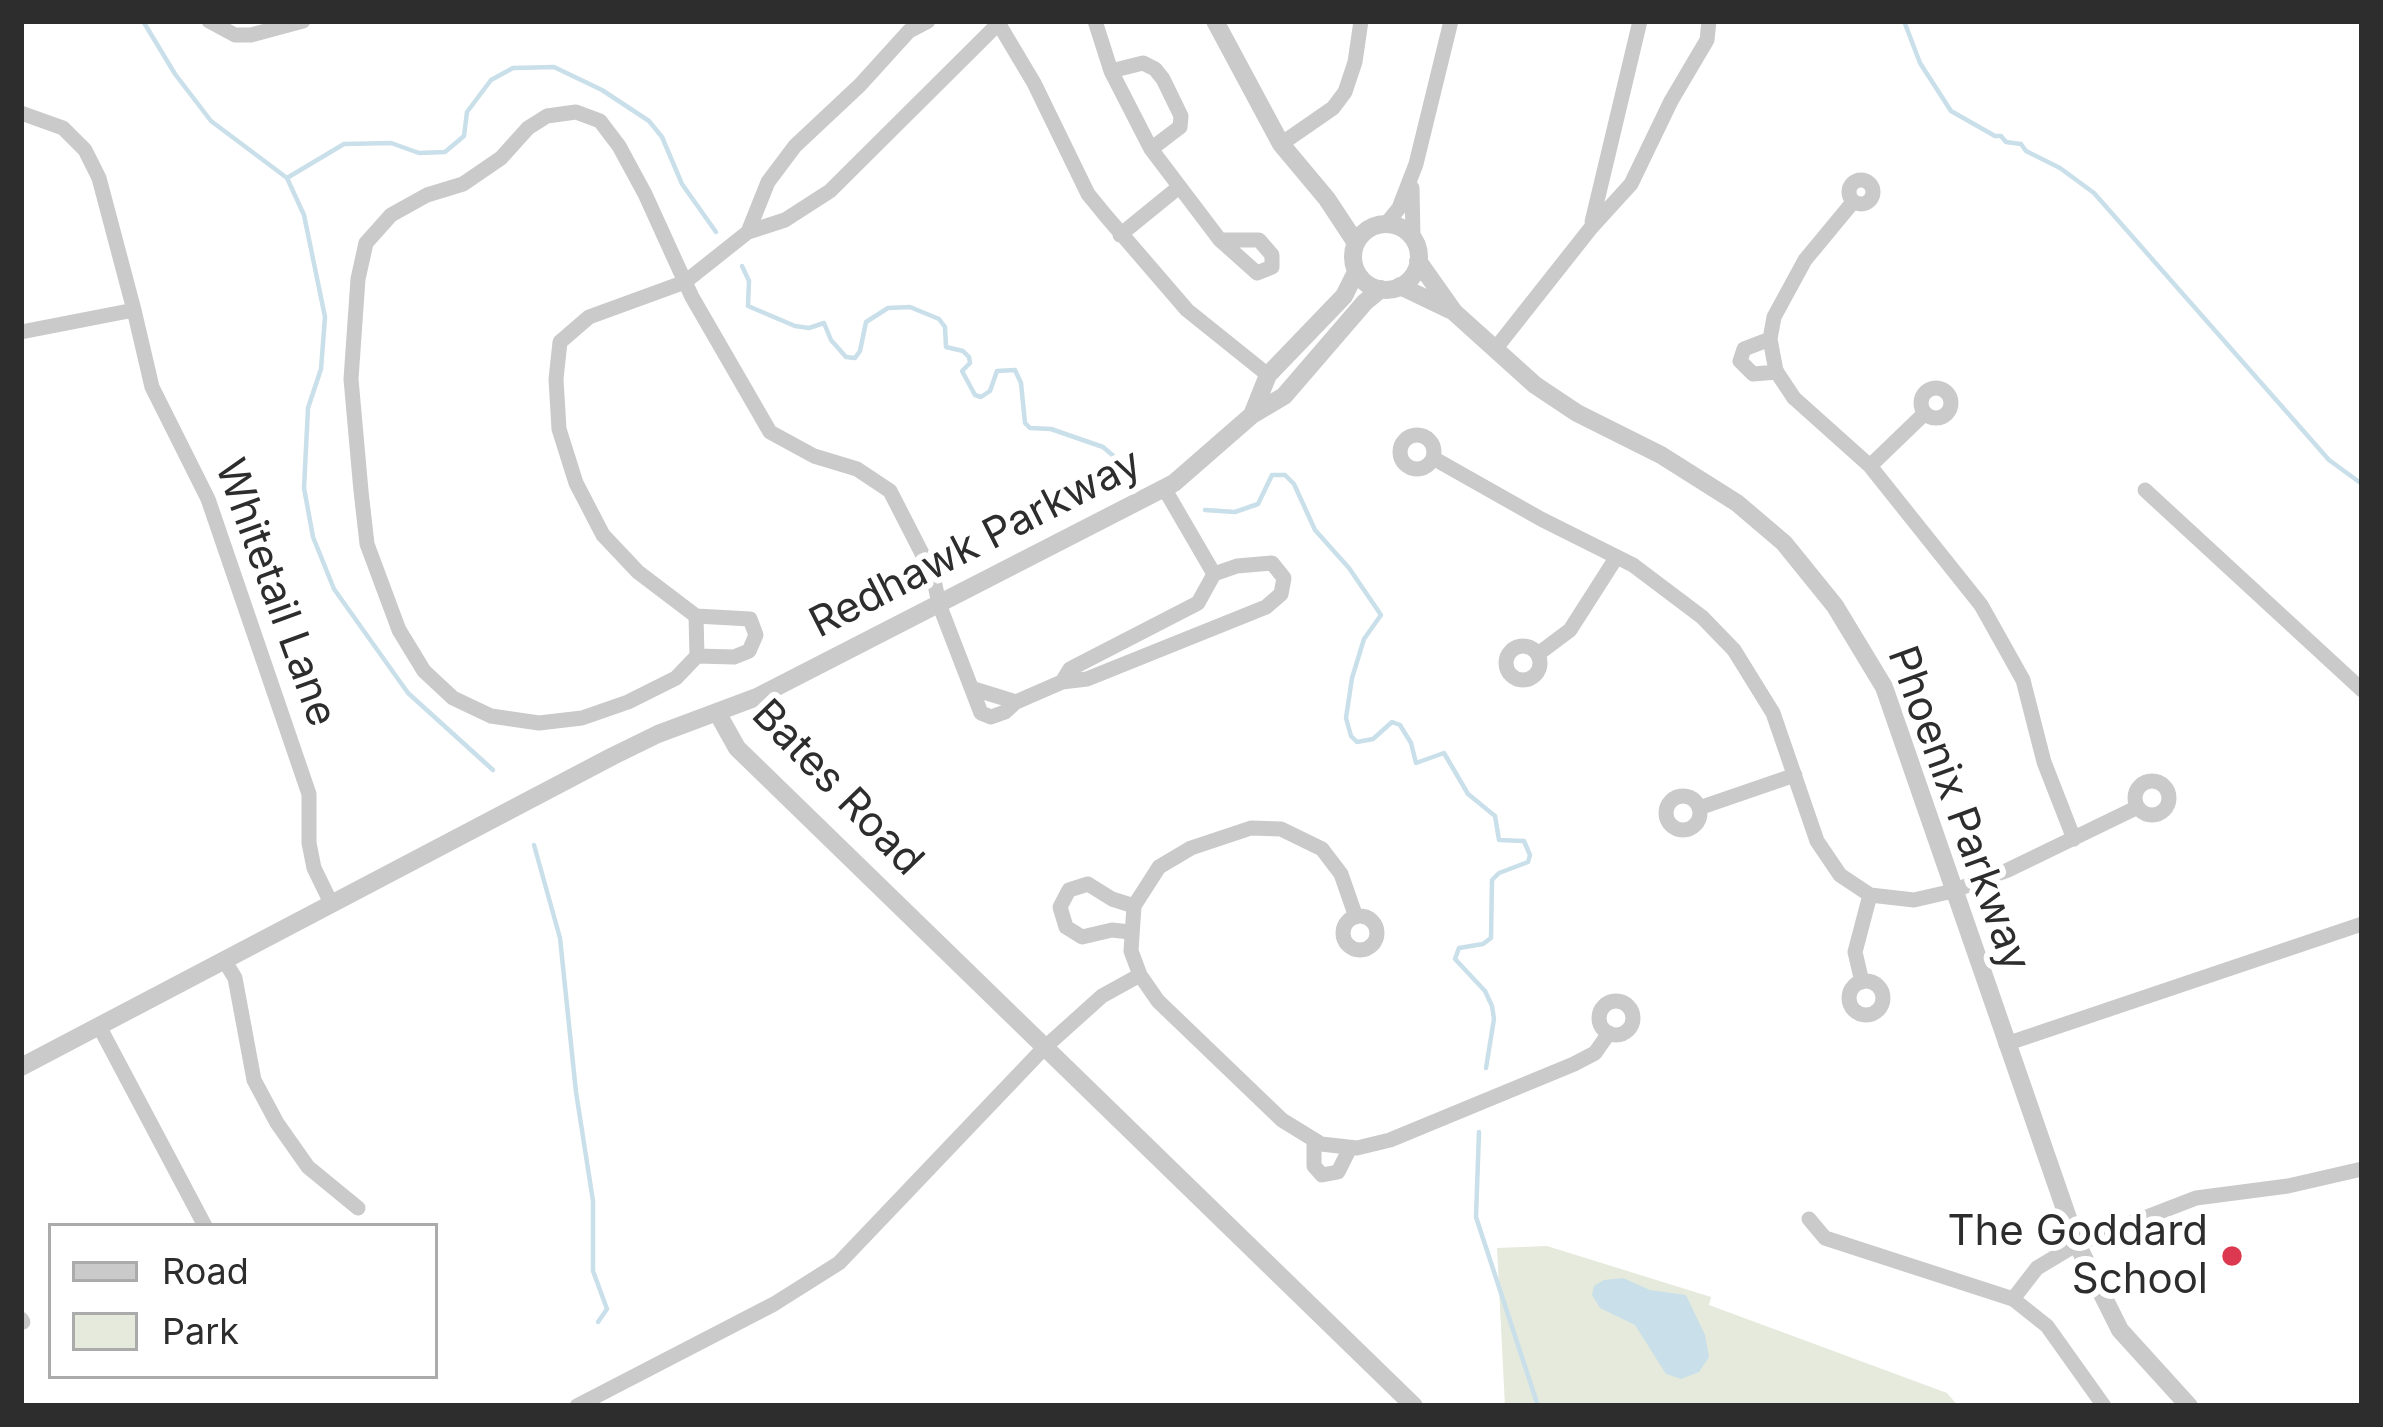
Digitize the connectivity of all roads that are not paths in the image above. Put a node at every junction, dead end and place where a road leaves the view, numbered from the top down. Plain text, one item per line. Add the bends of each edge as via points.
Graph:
1 (209, 21) edge
2 (303, 21) edge
3 (928, 21) edge
4 (1095, 21) edge
5 (1215, 21) edge
6 (1360, 21) edge
7 (1451, 21) edge
8 (1640, 21) edge
9 (1709, 21) edge
10 (999, 22) edge
11 (1111, 71) junction
12 (21, 113) edge
13 (1281, 144) junction
14 (1151, 149) junction
15 (1413, 173) junction
16 (1179, 187) junction
17 (1327, 199) junction
18 (1853, 202) dead end
19 (1381, 224) junction
20 (1590, 229) junction
21 (748, 232) junction
22 (1120, 235) junction
23 (1413, 238) junction
24 (1220, 240) dead end
25 (1356, 243) junction
26 (1418, 261) junction
27 (1356, 272) junction
28 (685, 282) junction
29 (1391, 287) junction
30 (134, 310) junction
31 (1454, 312) junction
32 (21, 332) edge
33 (1770, 339) junction
34 (1496, 348) junction
35 (1777, 372) junction
36 (1268, 374) junction
37 (1924, 413) dead end
38 (1252, 415) junction
39 (1433, 458) dead end
40 (1870, 466) junction
41 (1164, 488) junction
42 (2145, 490) dead end
43 (1616, 558) junction
44 (1214, 574) junction
45 (939, 604) junction
46 (696, 616) junction
47 (1538, 654) dead end
48 (697, 656) junction
49 (1061, 682) junction
50 (2362, 690) edge
51 (718, 714) junction
52 (1795, 775) junction
53 (2138, 807) dead end
54 (1699, 808) dead end
55 (2074, 839) junction
56 (1953, 891) junction
57 (1870, 896) junction
58 (332, 903) junction
59 (1134, 907) junction
60 (1356, 917) dead end
61 (2362, 924) edge
62 (1130, 932) junction
63 (224, 960) junction
64 (1140, 975) junction
65 (1862, 982) dead end
66 (99, 1026) junction
67 (1609, 1033) dead end
68 (2006, 1044) junction
69 (1043, 1049) junction
70 (21, 1066) edge
71 (1314, 1142) junction
72 (1350, 1148) junction
73 (2362, 1169) edge
74 (358, 1208) dead end
75 (1809, 1219) dead end
76 (203, 1223) edge
77 (2077, 1244) junction
78 (2013, 1299) junction
79 (577, 1406) edge
80 (1414, 1406) edge
81 (2104, 1406) edge
82 (2189, 1406) edge

1 - 2 street via 250,35
3 - 21 street via 795,146 768,182
4 - 11 street
5 - 13 street
6 - 13 street via 1345,92
7 - 15 street
8 - 20 street
9 - 20 street via 1707,40 1631,184
10 - 21 street via 830,191
10 - 22 street via 1088,194
11 - 14 street
11 - 14 street via 1143,63 1163,79 1180,127
12 - 30 street, Whitetail Lane via 63,128 85,150
13 - 17 street
14 - 16 street
15 - 19 street via 1399,208
15 - 23 street
16 - 22 street
16 - 24 street
17 - 19 street
17 - 25 street
18 - 33 street via 1805,260
19 - 23 street
19 - 25 street
20 - 34 street
21 - 28 street
22 - 36 street via 1187,310
23 - 26 street, Phoenix Parkway
25 - 27 street
26 - 29 street via 1412,277
26 - 31 street, Phoenix Parkway
27 - 29 street, Phoenix Parkway via 1366,283
27 - 36 street, Redhawk Parkway via 1344,296
28 - 45 street via 770,432 890,490
28 - 46 street via 589,317 560,342 556,379 559,429 603,535
28 - 48 street via 600,122 576,112 547,116 463,184 391,215 366,243 351,379 376,578 424,670 453,698 491,716 582,718 676,678
29 - 31 street, Phoenix Parkway
29 - 38 street, Redhawk Parkway via 1365,302 1284,396
30 - 32 street
30 - 58 street, Whitetail Lane via 152,387 208,499 309,794 311,856
31 - 34 street, Phoenix Parkway
33 - 35 street
33 - 35 street via 1744,349 1740,361 1754,374
34 - 56 street, Phoenix Parkway via 1563,404 1661,455 1784,543 1835,605 1884,687
35 - 40 street via 1794,398
36 - 38 street, Redhawk Parkway
37 - 40 street
38 - 41 street, Redhawk Parkway
39 - 43 street
40 - 55 street via 1981,605 2024,680
41 - 44 street
41 - 45 street, Redhawk Parkway
42 - 50 street
43 - 47 street via 1570,630
43 - 52 street via 1702,617 1734,650 1773,713
44 - 49 street via 1198,603 1070,669
44 - 49 street via 1272,563 1284,578 1266,608 1087,679
45 - 49 street via 981,713 1005,712
45 - 51 street, Redhawk Parkway
46 - 48 street
46 - 48 street via 750,619 756,635 749,651 734,657
51 - 58 street, Bates Road via 658,734
51 - 69 street, Bates Road via 737,748
52 - 54 street
52 - 57 street via 1817,841 1840,875
53 - 55 street
55 - 56 street
56 - 57 street via 1914,900
56 - 68 street, Phoenix Parkway
57 - 65 street via 1855,952
58 - 63 street, Bates Road
59 - 60 street via 1173,857 1234,831 1268,827 1322,849
59 - 62 street
59 - 62 street via 1088,884 1069,890 1060,907 1066,926 1082,937
61 - 68 street
62 - 64 street
63 - 66 street, Bates Road
63 - 74 street via 236,978 254,1080 277,1123 308,1167
64 - 69 street via 1089,1006
64 - 71 street via 1158,1001
66 - 70 street, Bates Road
66 - 76 street
67 - 72 street via 1574,1064
68 - 77 street, Phoenix Parkway
69 - 79 street via 838,1263
69 - 80 street, Bates Road
71 - 72 street
71 - 72 street via 1322,1175 1338,1172
73 - 77 street via 2196,1198
75 - 78 street via 1826,1238
77 - 78 street via 2037,1268
77 - 82 street, Phoenix Parkway via 2120,1330
78 - 81 street via 2047,1326

